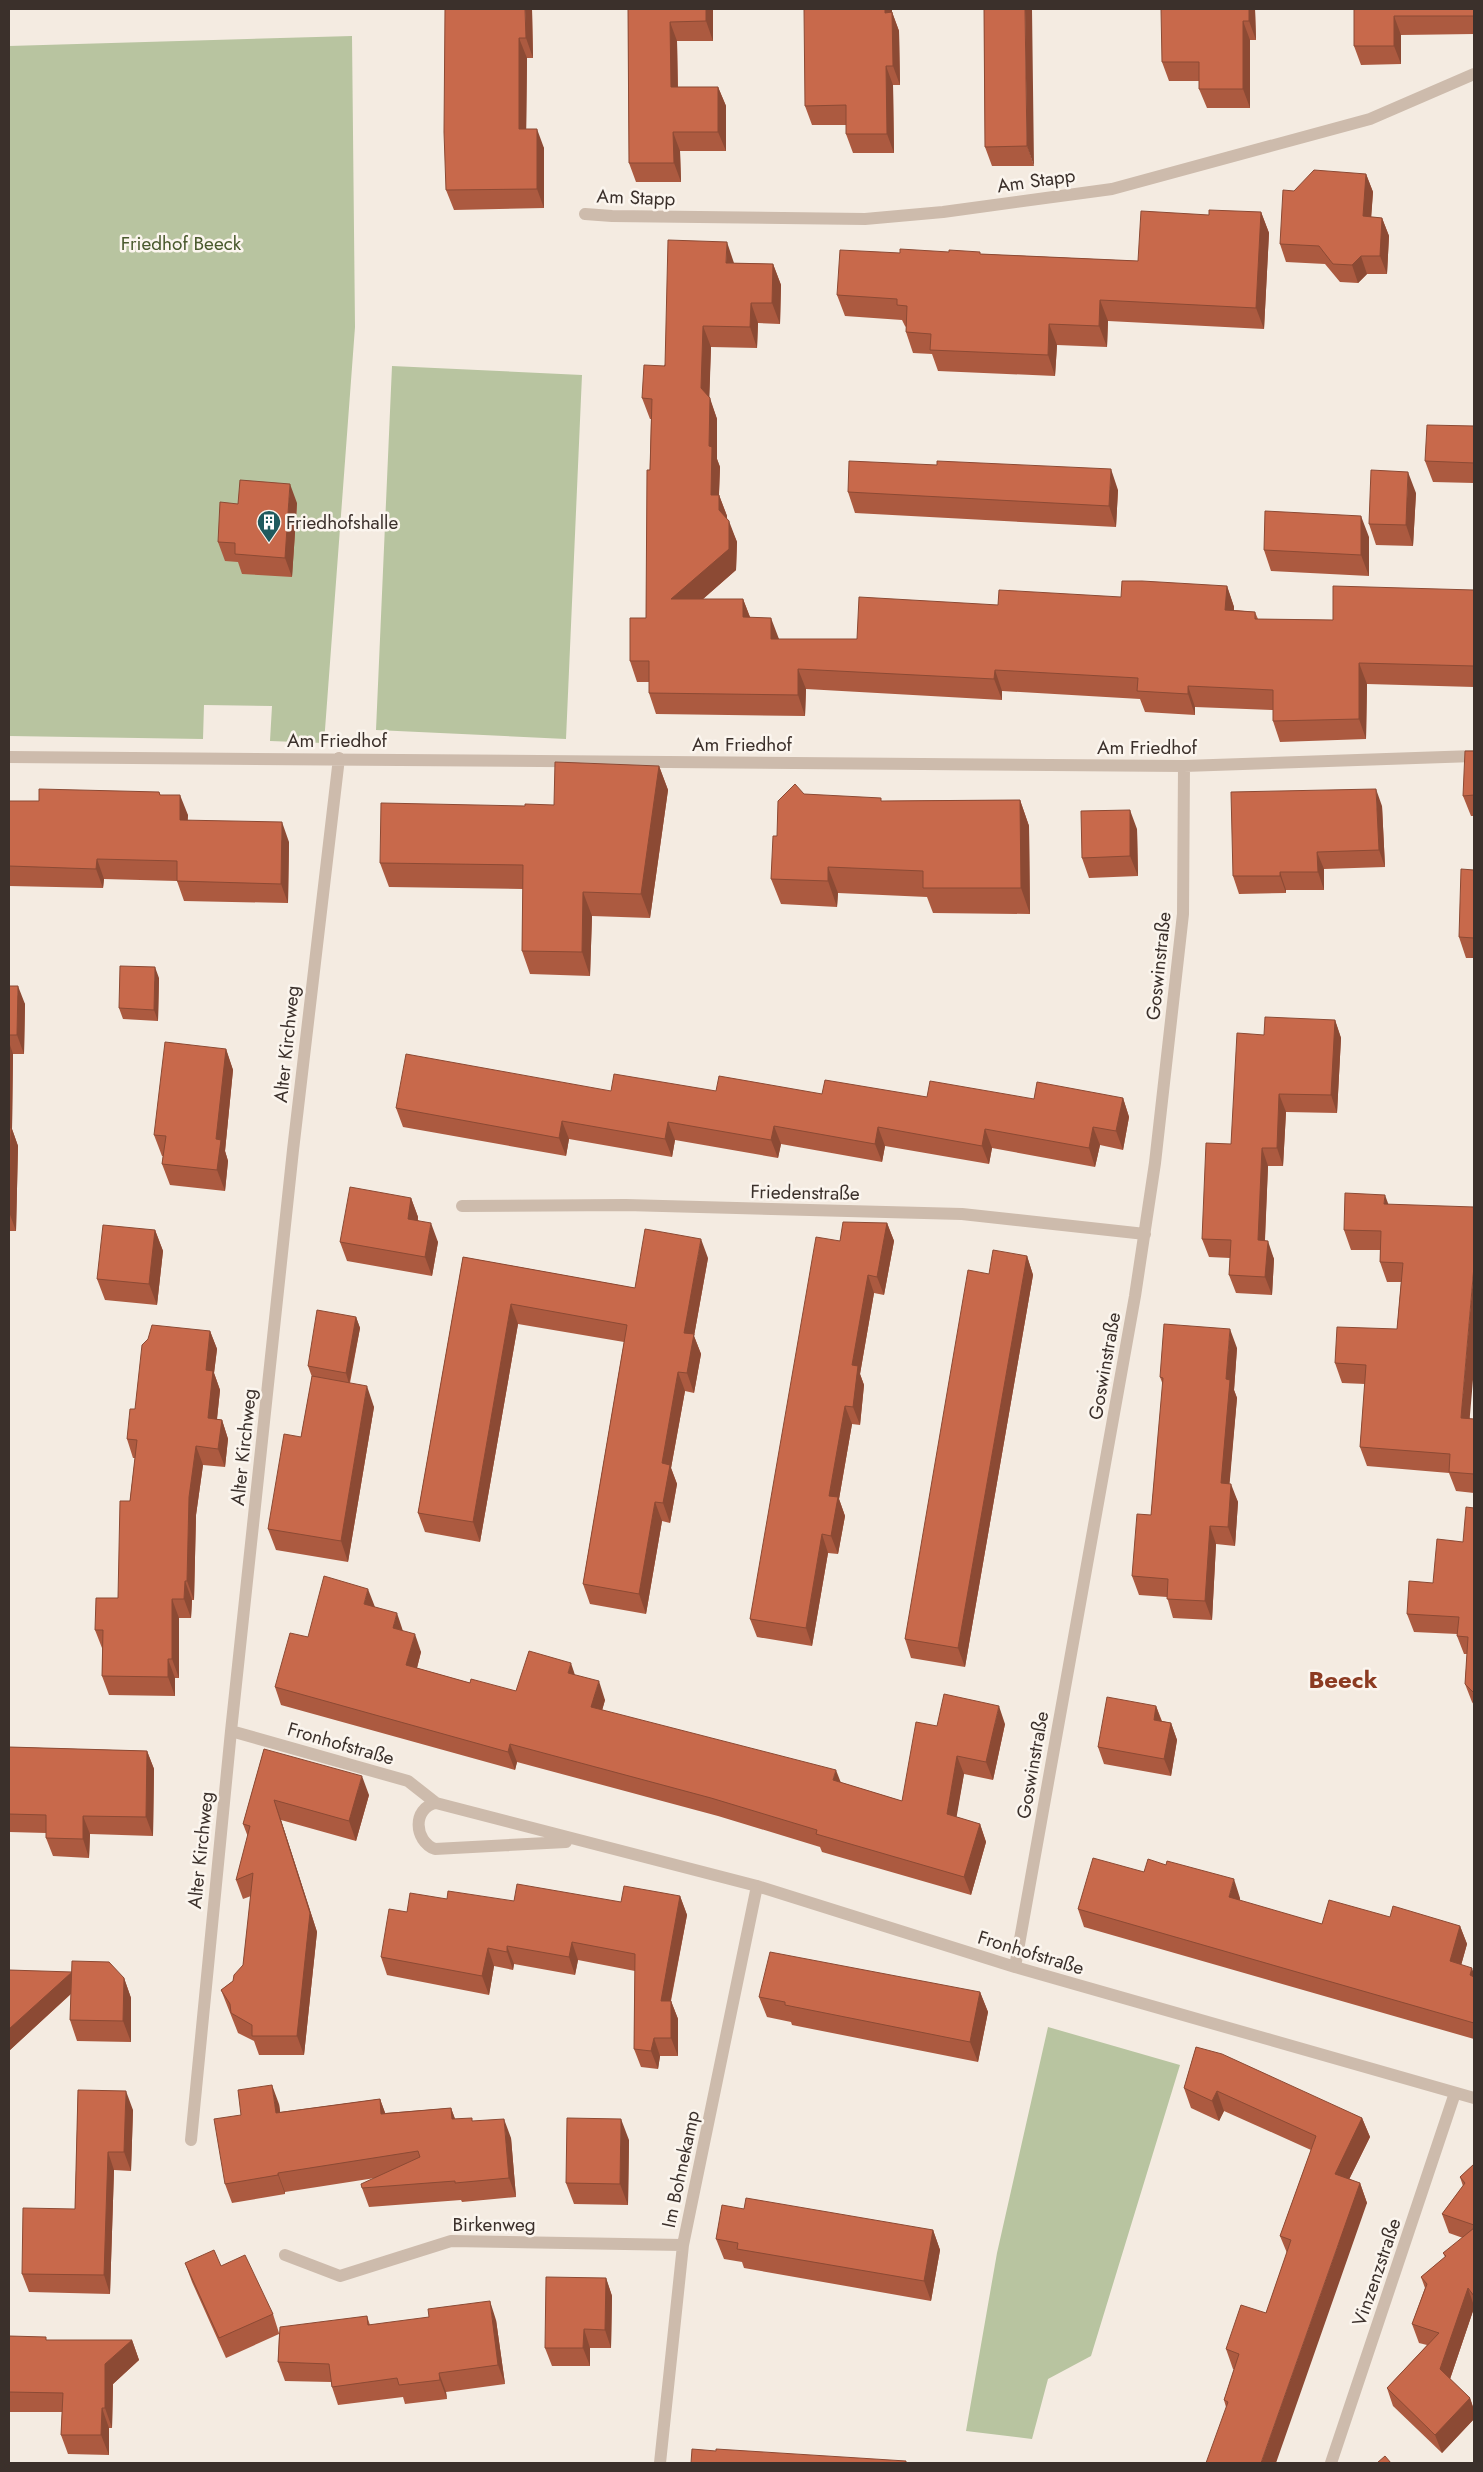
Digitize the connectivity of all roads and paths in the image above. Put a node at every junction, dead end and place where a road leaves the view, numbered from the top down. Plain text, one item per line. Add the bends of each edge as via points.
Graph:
1 (1474, 74) edge
2 (585, 214) dead end
3 (1474, 756) edge
4 (9, 757) edge
5 (339, 758) junction
6 (1184, 766) junction
7 (462, 1206) dead end
8 (1145, 1234) junction
9 (231, 1731) junction
10 (436, 1803) junction
11 (577, 1841) junction
12 (757, 1886) junction
13 (1015, 1967) junction
14 (1456, 2093) junction
15 (1474, 2098) edge
16 (191, 2140) dead end
17 (683, 2245) junction
18 (285, 2255) dead end
19 (660, 2463) edge
20 (1331, 2463) edge

1 - 2 street, Am Stapp via 1370,119 1112,188 942,212 865,219
3 - 6 street, Am Friedhof
4 - 5 street, Am Friedhof
5 - 6 street, Am Friedhof
5 - 9 street, Alter Kirchweg via 292,1150
6 - 8 street, Goswinstraße via 1182,914 1156,1163
7 - 8 street, Friedenstraße via 626,1206 962,1214
8 - 13 street, Goswinstraße
9 - 10 street, Fronhofstraße via 408,1782
9 - 16 street, Alter Kirchweg
10 - 11 street, Fronhofstraße
10 - 11 street, Fronhofstraße via 422,1810 418,1822 421,1840 435,1849
11 - 12 street, Fronhofstraße
12 - 13 street, Fronhofstraße
12 - 17 street, Im Bohnekamp
13 - 14 street, Fronhofstraße
14 - 15 street, Fronhofstraße
14 - 20 street, Vinzenzstraße
17 - 18 street, Birkenweg via 451,2241 340,2276
17 - 19 street, Im Bohnekamp

